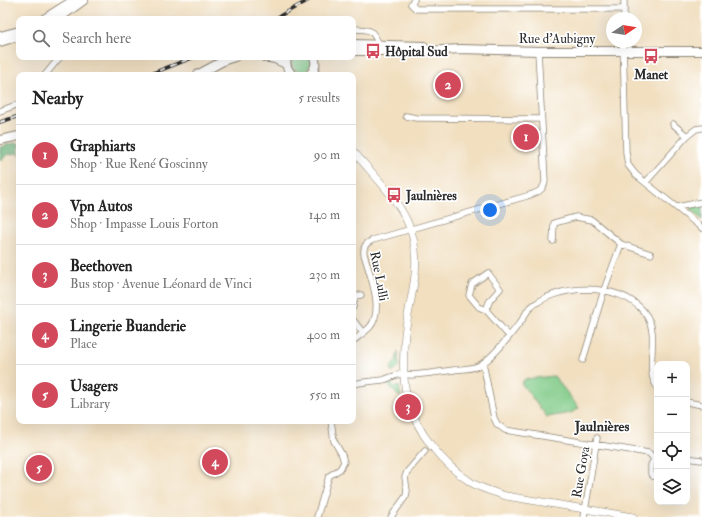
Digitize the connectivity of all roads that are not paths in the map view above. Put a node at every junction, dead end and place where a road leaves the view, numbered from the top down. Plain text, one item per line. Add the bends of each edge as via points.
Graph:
1 (74, 0) edge
2 (84, 0) edge
3 (624, 0) edge
4 (413, 2) edge
5 (624, 9) joint
6 (68, 15) edge
7 (57, 16) edge
8 (356, 29) edge
9 (0, 36) edge
10 (16, 37) edge
11 (16, 38) edge
12 (0, 42) edge
13 (356, 44) edge
14 (379, 44) junction
15 (606, 47) edge
16 (642, 47) edge
17 (624, 48) edge
18 (461, 49) junction
19 (356, 51) edge
20 (538, 51) junction
21 (702, 51) edge
22 (58, 60) edge
23 (225, 60) edge
24 (287, 60) edge
25 (315, 60) edge
26 (48, 72) edge
27 (203, 72) edge
28 (289, 72) edge
29 (312, 72) edge
30 (16, 105) edge
31 (0, 111) edge
32 (406, 116) dead end
33 (541, 119) junction
34 (673, 124) dead end
35 (702, 128) edge
36 (687, 136) junction
37 (16, 137) edge
38 (0, 140) edge
39 (356, 155) edge
40 (646, 182) junction
41 (702, 202) edge
42 (677, 207) junction
43 (702, 228) edge
44 (411, 230) junction
45 (553, 241) dead end
46 (621, 244) junction
47 (651, 254) dead end
48 (604, 290) junction
49 (361, 295) dead end
50 (356, 296) edge
51 (486, 310) junction
52 (356, 324) edge
53 (364, 333) junction
54 (509, 336) junction
55 (356, 340) edge
56 (583, 360) dead end
57 (483, 364) junction
58 (403, 374) junction
59 (654, 381) edge
60 (356, 384) edge
61 (690, 403) edge
62 (702, 405) edge
63 (331, 424) edge
64 (597, 438) dead end
65 (596, 445) junction
66 (425, 451) dead end
67 (654, 457) edge
68 (690, 458) edge
69 (654, 460) edge
70 (701, 460) dead end
71 (654, 476) edge
72 (585, 509) junction
73 (317, 517) edge
74 (391, 517) edge
75 (584, 517) edge
76 (633, 517) edge

1 - 7 main road
2 - 6 main road
3 - 5 street
4 - 5 street via 416,9
8 - 14 street via 373,32
9 - 10 main road
11 - 12 main road
13 - 14 main road, Rue d'Aubigny
14 - 18 main road, Rue d'Aubigny
15 - 20 main road, Rue d'Aubigny
16 - 21 main road, Rue d'Aubigny
17 - 40 street via 627,159 631,170
18 - 19 main road, Rue d'Aubigny
18 - 20 main road, Rue d'Aubigny
20 - 33 street
22 - 26 street
23 - 27 main road
24 - 28 main road
25 - 29 main road
30 - 31 street
32 - 33 street
33 - 44 street via 545,180 543,188 527,196
34 - 36 street
35 - 36 street
36 - 40 street
37 - 38 main road
39 - 44 street via 390,195
40 - 42 street
41 - 42 street
42 - 43 street
44 - 53 street, Rue Lulli via 373,240 364,247 376,294 376,306 372,323
44 - 58 street via 416,275 406,332
45 - 46 street via 554,223 576,217 592,220
46 - 47 street
46 - 48 street
48 - 54 street via 567,292 544,300 528,311
48 - 56 street
48 - 59 street via 629,299 647,316 652,332 651,372
49 - 50 street, Rue Lulli
51 - 51 street via 479,308 469,295 472,284 488,273 500,289 490,300
51 - 54 street
52 - 53 street
53 - 55 street, Rue Lulli
54 - 57 street
57 - 58 street via 459,370
57 - 65 street via 494,418 500,427 511,432
58 - 60 street
58 - 72 street via 414,416 430,445 472,483 506,496
61 - 62 street
63 - 73 street via 334,441 344,462 340,469 329,476
64 - 65 street, Rue Goya
65 - 67 street via 649,452
65 - 72 street, Rue Goya
66 - 74 street via 407,472 406,496
68 - 70 street
69 - 71 street via 651,465 651,474
72 - 75 street, Rue Goya
72 - 76 street

